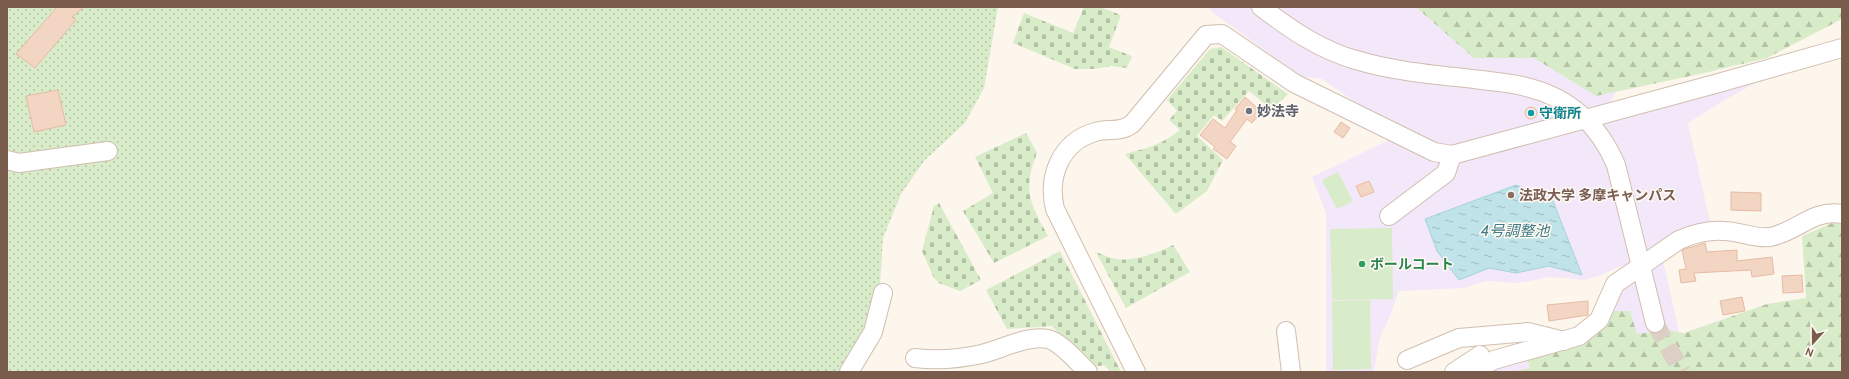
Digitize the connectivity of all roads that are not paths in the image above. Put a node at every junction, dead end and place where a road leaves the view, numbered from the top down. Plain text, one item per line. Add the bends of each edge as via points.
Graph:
1 (1261, 7) edge
2 (1842, 48) edge
3 (1587, 119) junction
4 (108, 151) dead end
5 (1452, 155) junction
6 (7, 160) edge
7 (1842, 214) edge
8 (1389, 216) dead end
9 (1641, 265) junction
10 (883, 293) dead end
11 (1655, 323) tunnel mouth
12 (1286, 332) dead end
13 (1514, 333) junction
14 (1564, 341) junction
15 (915, 358) dead end
16 (1407, 360) dead end
17 (849, 372) edge
18 (1088, 372) edge
19 (1136, 372) edge
20 (1291, 372) edge
21 (1454, 372) edge
22 (1472, 372) edge

1 - 3 street via 1312,42 1354,60 1379,66 1525,86 1553,96
2 - 3 street
3 - 5 street
3 - 9 street via 1605,142 1616,165
4 - 6 street via 19,163
5 - 8 street via 1446,173
5 - 19 street via 1434,152 1294,83 1222,34 1206,34 1128,127 1096,132 1077,140 1063,156 1053,179 1051,190 1055,209
7 - 9 street via 1818,215 1768,237 1724,231 1690,235
9 - 11 street
9 - 14 street via 1614,284 1599,320 1591,328 1579,336
10 - 17 street via 873,332
12 - 20 street
13 - 14 street via 1528,332
13 - 16 street via 1459,338
13 - 21 street
14 - 22 street via 1494,360
15 - 18 street via 942,361 982,354 1029,340 1047,339 1055,342

